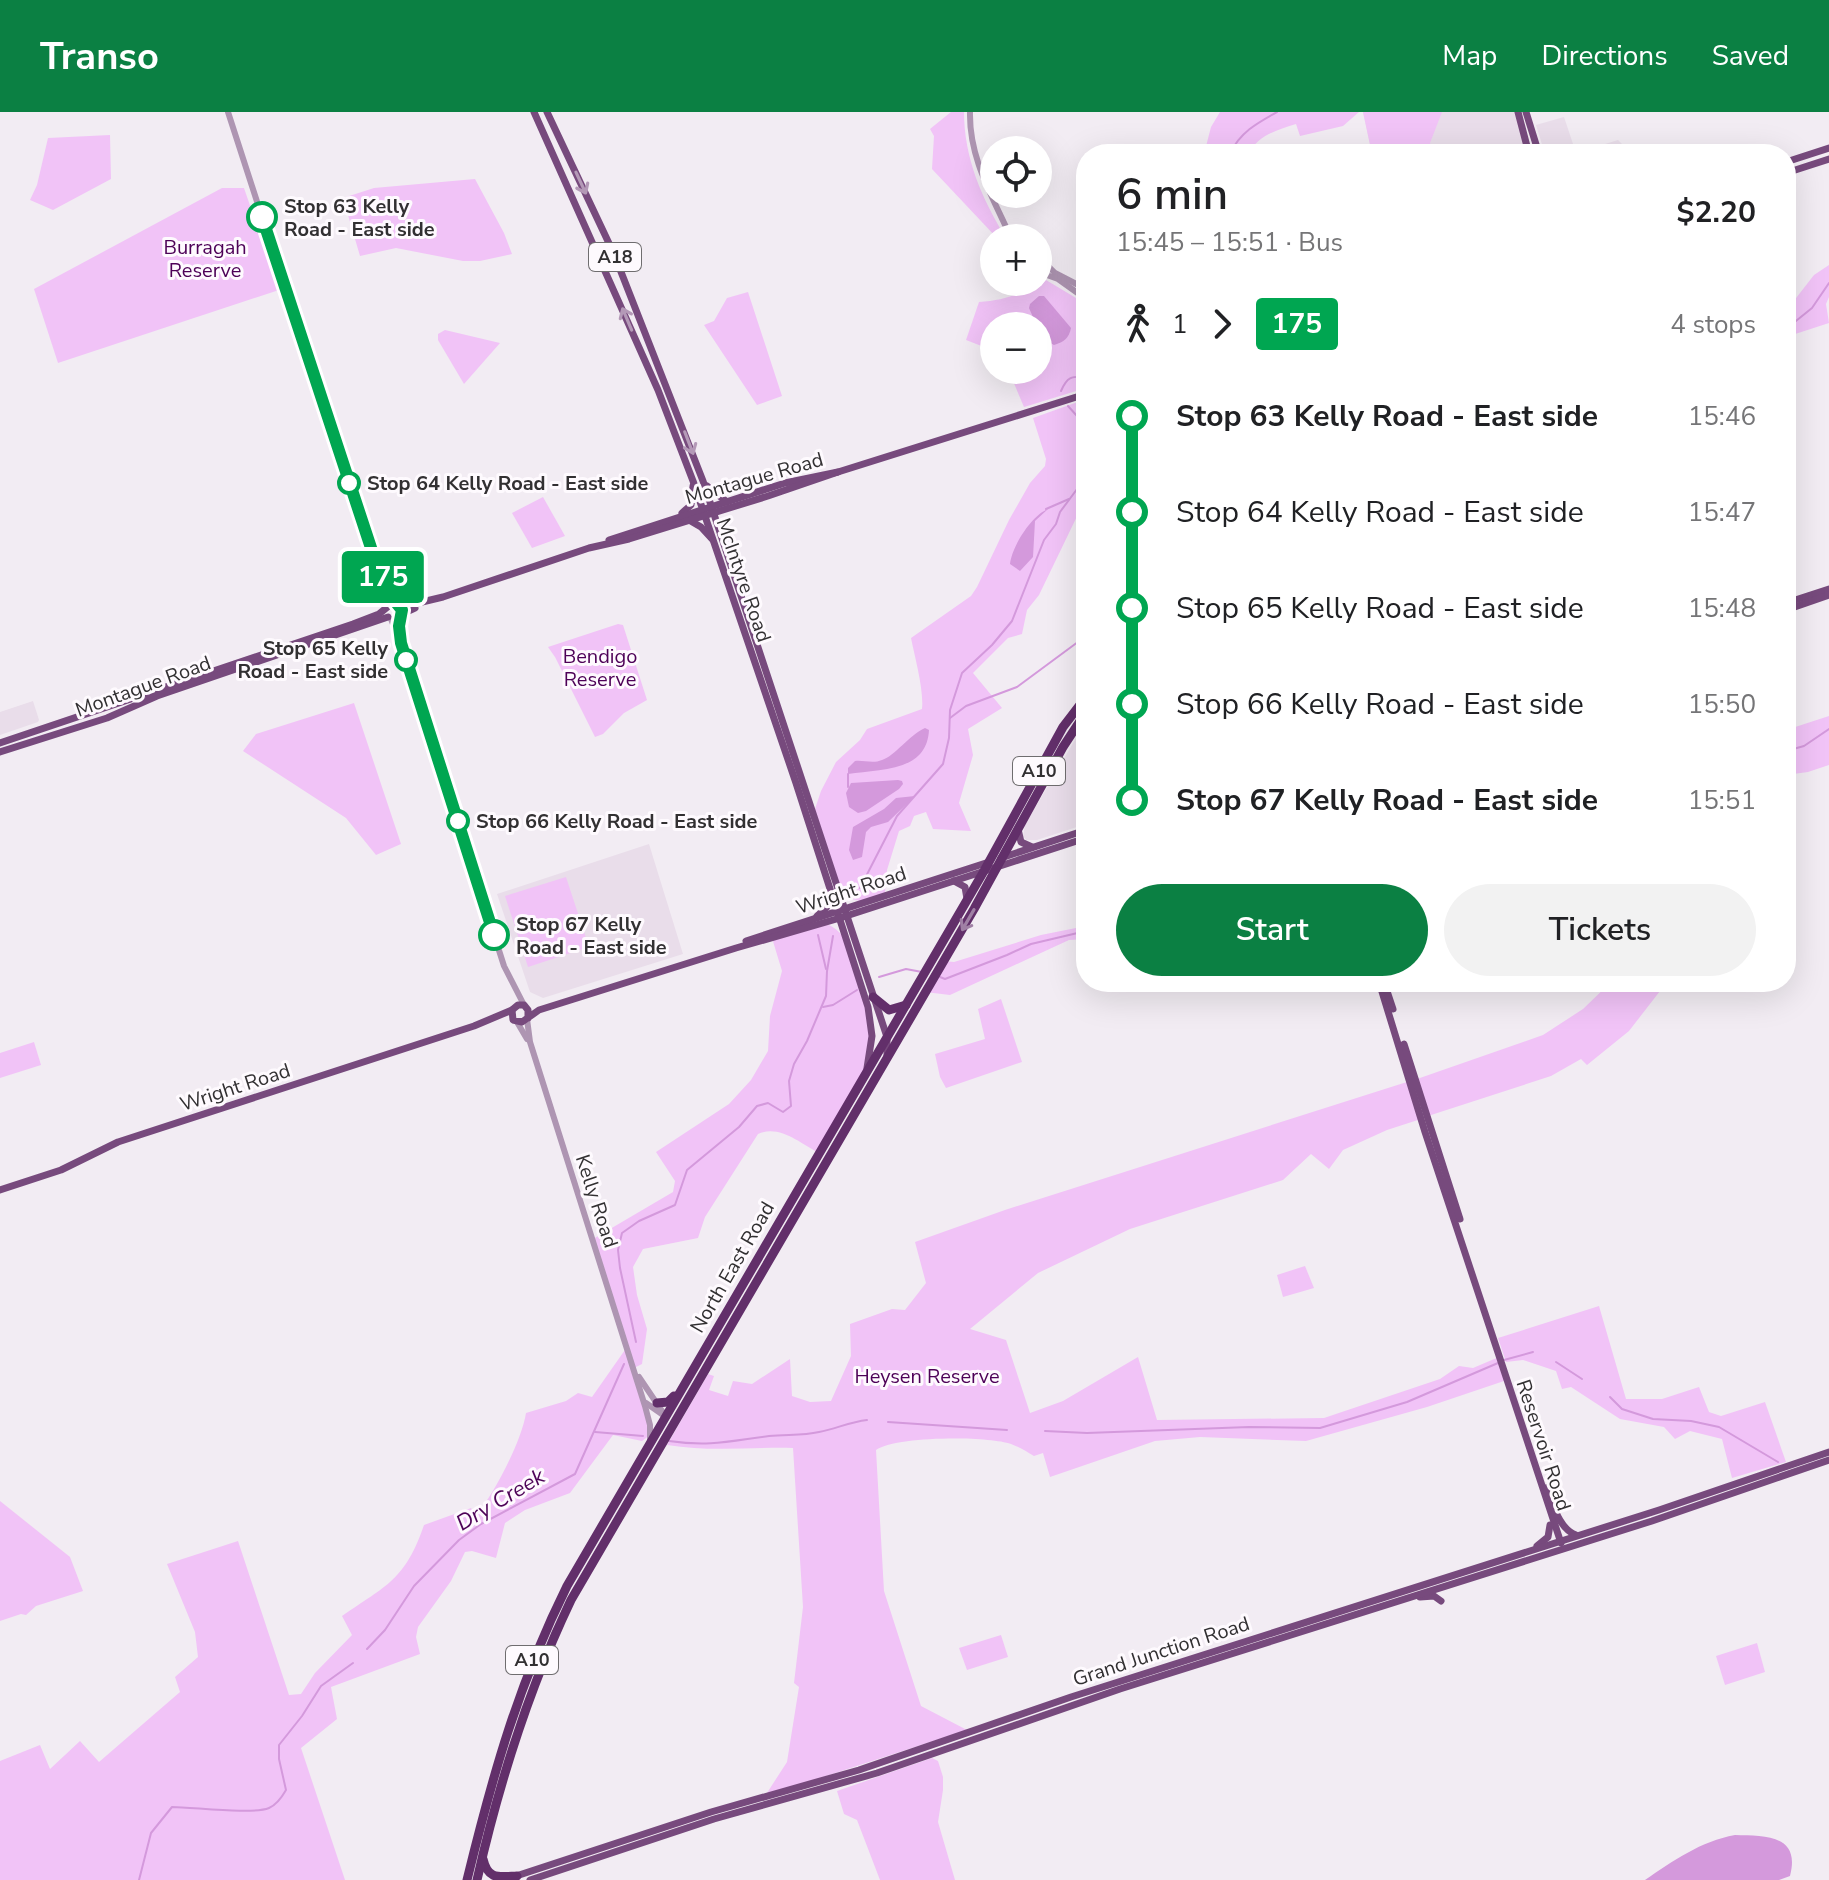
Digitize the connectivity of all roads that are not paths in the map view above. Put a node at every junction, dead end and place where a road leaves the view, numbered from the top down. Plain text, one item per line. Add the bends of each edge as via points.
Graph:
1 (228, 112) edge
2 (534, 112) edge
3 (547, 112) edge
4 (970, 112) edge
5 (1518, 112) edge
6 (1526, 112) edge
7 (1526, 144) edge
8 (1536, 144) edge
9 (1829, 148) edge
10 (1796, 159) edge
11 (1829, 159) edge
12 (1796, 170) edge
13 (1003, 224) edge
14 (1052, 270) edge
15 (1052, 277) edge
16 (1076, 284) edge
17 (1076, 292) edge
18 (1076, 397) edge
19 (838, 472) junction
20 (693, 479) junction
21 (703, 481) junction
22 (727, 502) junction
23 (737, 506) junction
24 (713, 509) junction
25 (704, 512) junction
26 (677, 517) junction
27 (689, 520) junction
28 (719, 527) junction
29 (715, 544) junction
30 (589, 548) junction
31 (376, 563) junction
32 (1829, 589) edge
33 (1829, 595) edge
34 (1796, 600) edge
35 (1796, 607) edge
36 (400, 610) junction
37 (388, 613) junction
38 (401, 643) junction
39 (195, 681) junction
40 (1076, 716) edge
41 (1076, 724) edge
42 (0, 743) edge
43 (0, 752) edge
44 (1018, 829) junction
45 (1076, 833) edge
46 (1076, 841) edge
47 (1032, 847) junction
48 (993, 864) junction
49 (954, 881) junction
50 (835, 890) junction
51 (967, 899) junction
52 (872, 900) junction
53 (843, 914) junction
54 (811, 920) junction
55 (822, 924) junction
56 (847, 940) junction
57 (930, 974) junction
58 (510, 979) junction
59 (1385, 992) edge
60 (873, 997) junction
61 (906, 1005) junction
62 (525, 1006) junction
63 (512, 1009) junction
64 (527, 1019) junction
65 (515, 1021) junction
66 (483, 1023) junction
67 (887, 1037) junction
68 (530, 1042) junction
69 (887, 1056) junction
70 (865, 1074) junction
71 (0, 1190) edge
72 (788, 1206) junction
73 (792, 1219) junction
74 (776, 1226) junction
75 (746, 1297) junction
76 (733, 1301) junction
77 (737, 1314) junction
78 (634, 1370) junction
79 (684, 1389) junction
80 (642, 1396) junction
81 (657, 1403) junction
82 (683, 1408) junction
83 (667, 1417) junction
84 (668, 1434) junction
85 (649, 1448) junction
86 (1829, 1452) edge
87 (1829, 1460) edge
88 (1539, 1474) junction
89 (1546, 1488) junction
90 (1688, 1500) junction
91 (1659, 1510) junction
92 (1680, 1511) junction
93 (1549, 1513) junction
94 (1578, 1536) junction
95 (1562, 1545) junction
96 (1524, 1553) junction
97 (587, 1571) junction
98 (573, 1576) junction
99 (1440, 1583) junction
100 (577, 1590) junction
101 (1404, 1598) junction
102 (1441, 1601) dead end
103 (1320, 1621) junction
104 (1285, 1636) junction
105 (1255, 1638) junction
106 (1172, 1668) junction
107 (515, 1740) junction
108 (501, 1749) junction
109 (508, 1761) junction
110 (861, 1774) junction
111 (808, 1785) junction
112 (823, 1789) junction
113 (741, 1808) junction
114 (482, 1856) junction
115 (564, 1865) junction
116 (517, 1876) junction
117 (464, 1880) edge
118 (477, 1880) edge
119 (504, 1880) edge
120 (530, 1880) edge

1 - 31 street
20 -> 2 main road, McIntyre Road / A18
3 -> 21 main road, McIntyre Road / A18 via 614,254
4 - 13 street via 979,168
5 - 7 main road
6 - 8 main road
9 - 10 main road
11 - 12 main road
14 - 16 street
15 - 17 street
18 - 19 main road, Montague Road
19 - 22 main road, Montague Road
19 - 23 main road, Montague Road
20 - 25 main road, McIntyre Road / A18
20 - 26 main road via 691,505
21 - 22 main road
21 - 24 main road, McIntyre Road / A18
22 - 24 main road, Montague Road
23 - 24 main road, Montague Road
23 - 28 main road
24 - 25 main road, Montague Road
24 - 28 main road, McIntyre Road / A18
25 - 26 main road, Montague Road
25 - 27 main road, Montague Road
25 - 29 main road, McIntyre Road / A18
26 - 30 main road, Montague Road
27 - 29 main road
27 - 30 main road, Montague Road
28 - 50 main road, McIntyre Road / A18
29 - 50 main road, McIntyre Road / A18
30 - 36 main road, Montague Road
31 - 36 street
31 - 37 street
32 - 34 main road
33 - 35 main road
36 - 37 main road
36 - 37 main road
36 - 38 street
37 - 38 street
37 - 39 main road, Montague Road
38 - 58 street
39 - 42 main road, Montague Road
39 - 43 main road, Montague Road via 107,718
40 - 48 highway, North East Road / A10 via 1063,727
41 - 44 highway, North East Road / A10
44 - 47 main road via 1021,842
44 - 48 highway, North East Road / A10
45 - 47 main road
46 - 48 main road
47 - 48 main road
48 - 49 main road, Wright Road
48 - 51 highway, North East Road / A10
48 - 52 main road, Wright Road
48 -> 57 highway, North East Road / A10
49 - 51 main road via 965,887
49 - 53 main road, Wright Road
50 - 52 main road via 852,900
50 - 53 main road, McIntyre Road / A18
50 - 54 main road via 826,909
51 - 57 highway, North East Road / A10
52 - 53 main road, Wright Road
53 - 54 main road, Wright Road
53 - 55 main road, Wright Road
53 - 56 main road, McIntyre Road / A18
53 - 60 main road, McIntyre Road / A18
54 - 62 main road, Wright Road via 562,1000
55 - 56 main road via 836,928
55 - 64 main road, Wright Road via 539,1010
56 - 70 main road, McIntyre Road / A18 via 870,1016
57 - 61 highway, North East Road / A10
57 - 69 highway, North East Road / A10
58 - 62 street
58 - 63 street
59 - 88 main road, Reservoir Road
60 - 61 highway via 889,1010
60 - 67 main road, McIntyre Road / A18
61 - 67 highway, North East Road / A10
62 - 63 main road
62 - 64 main road
63 - 65 main road
63 - 66 main road, Wright Road
64 - 65 main road
64 - 68 street, Kelly Road
65 - 66 main road, Wright Road
65 - 68 street, Kelly Road
66 - 71 main road, Wright Road via 118,1142 61,1170
67 - 69 main road, McIntyre Road / A18
67 - 70 highway, North East Road / A10
68 - 78 street, Kelly Road
69 - 73 highway, North East Road / A10
70 - 72 highway, North East Road / A10
72 - 73 highway
72 - 74 highway, North East Road / A10
73 - 74 highway
73 - 75 highway, North East Road / A10
74 - 76 highway, North East Road / A10
75 - 76 highway
75 - 77 highway, North East Road / A10
76 - 77 highway
76 - 79 highway, North East Road / A10
77 - 82 highway, North East Road / A10
78 - 80 street, Kelly Road
78 - 81 street, Kelly Road
79 - 81 highway via 668,1402
79 - 83 highway, North East Road / A10
80 - 83 street
80 - 85 street, Kelly Road via 650,1425
81 - 83 street, Kelly Road
82 - 83 highway
82 - 84 highway, North East Road / A10
83 - 84 highway
83 - 85 highway, North East Road / A10
84 - 97 highway, North East Road / A10
85 - 98 highway, North East Road / A10
86 - 90 main road, Grand Junction Road
87 - 92 main road, Grand Junction Road
88 - 89 main road, Reservoir Road
88 - 93 main road, Reservoir Road
89 - 94 main road via 1562,1523
89 - 95 main road, Reservoir Road
90 - 91 main road, Grand Junction Road
90 - 92 main road
91 - 92 main road
91 - 94 main road, Grand Junction Road
92 - 95 main road, Grand Junction Road
93 - 95 main road, Reservoir Road
93 - 96 main road via 1548,1537
94 - 95 main road, Grand Junction Road
95 - 96 main road, Grand Junction Road
95 - 99 main road, Grand Junction Road
96 - 99 main road, Grand Junction Road
97 - 98 highway
97 - 100 highway, North East Road / A10
98 - 100 highway
98 - 108 highway, North East Road / A10 via 530,1664
99 - 101 main road, Grand Junction Road
99 - 103 main road, Grand Junction Road
100 - 107 highway, North East Road / A10
101 - 102 main road via 1431,1596
101 - 103 main road, Grand Junction Road
103 - 104 main road, Grand Junction Road
103 - 105 main road, Grand Junction Road
104 - 105 main road
104 - 106 main road, Grand Junction Road
105 - 106 main road, Grand Junction Road
106 - 110 main road, Grand Junction Road
107 - 108 highway
107 - 109 highway, North East Road / A10
108 - 109 highway
108 - 117 highway, North East Road / A10
109 - 114 highway, North East Road / A10
110 - 111 main road, Grand Junction Road
110 - 112 main road, Grand Junction Road
111 - 112 main road
111 - 113 main road, Grand Junction Road
112 - 113 main road, Grand Junction Road
113 - 115 main road, Grand Junction Road
114 - 116 highway via 489,1874
114 - 118 highway, North East Road / A10
115 - 116 main road, Grand Junction Road
115 - 120 main road, Grand Junction Road
116 - 119 main road, Grand Junction Road

